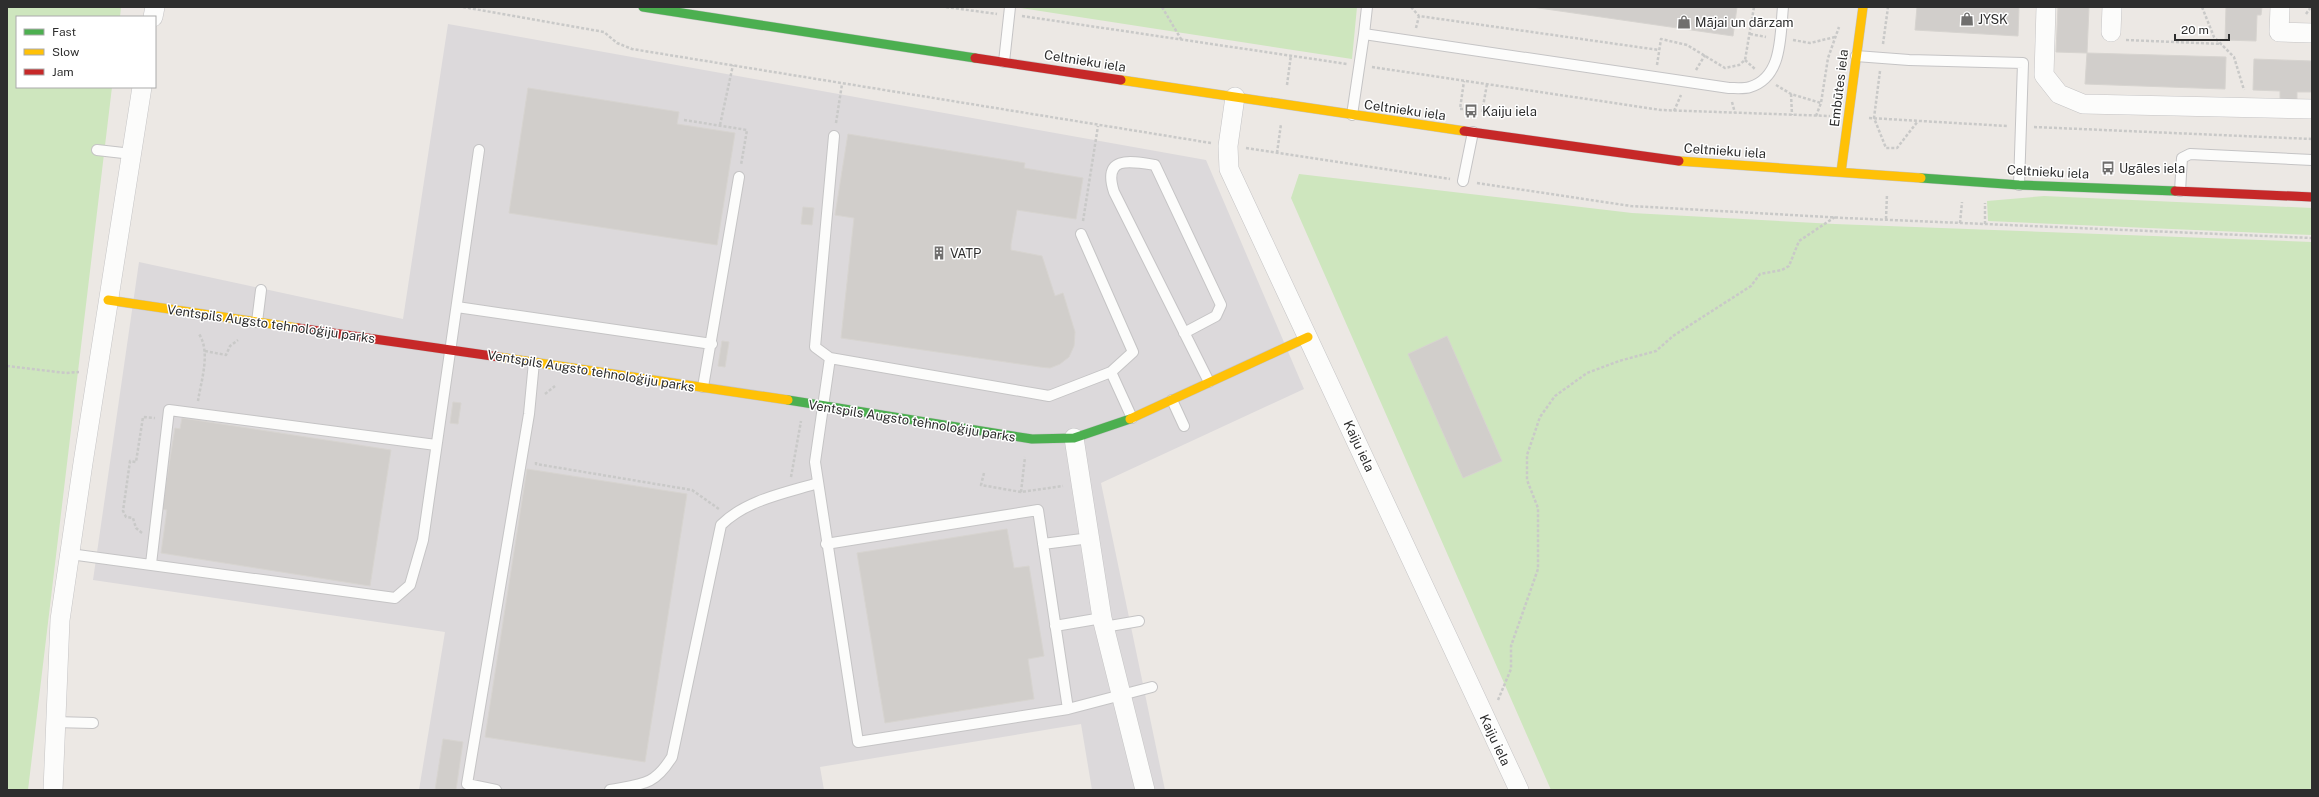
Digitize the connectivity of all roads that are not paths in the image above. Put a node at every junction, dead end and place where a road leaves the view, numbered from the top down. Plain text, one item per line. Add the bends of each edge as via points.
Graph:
1 (643, 7) edge
2 (1367, 7) edge
3 (1783, 7) edge
4 (1863, 7) edge
5 (2046, 7) edge
6 (2112, 7) edge
7 (2280, 7) edge
8 (1009, 11) edge
9 (2111, 32) road end
10 (2312, 33) edge
11 (1364, 34) junction
12 (1856, 56) junction
13 (1004, 62) junction
14 (142, 88) edge
15 (1235, 97) junction
16 (2312, 109) edge
17 (1352, 115) junction
18 (1473, 132) junction
19 (834, 136) road end
20 (97, 150) dead end
21 (479, 150) dead end
22 (132, 154) junction
23 (2312, 160) edge
24 (1841, 172) junction
25 (739, 177) road end
26 (1463, 181) road end
27 (2020, 185) junction
28 (2180, 191) junction
29 (2312, 197) edge
30 (1081, 234) road end
31 (261, 290) dead end
32 (108, 300) junction
33 (457, 308) junction
34 (257, 322) junction
35 (1184, 333) junction
36 (1308, 337) junction
37 (712, 344) junction
38 (450, 350) junction
39 (830, 358) junction
40 (534, 362) junction
41 (1111, 372) junction
42 (1209, 382) junction
43 (703, 388) junction
44 (1172, 400) junction
45 (821, 407) junction
46 (1132, 418) junction
47 (1184, 426) dead end
48 (1074, 438) junction
49 (436, 445) junction
50 (818, 483) junction
51 (1090, 538) junction
52 (826, 544) junction
53 (1043, 544) junction
54 (70, 554) junction
55 (151, 564) junction
56 (1139, 621) dead end
57 (1103, 622) junction
58 (1055, 626) junction
59 (1152, 687) dead end
60 (1121, 696) junction
61 (1068, 709) junction
62 (54, 722) junction
63 (93, 723) dead end
64 (53, 790) edge
65 (496, 790) edge
66 (610, 790) edge
67 (1145, 790) edge
68 (1518, 790) edge

1 - 13 street, Celtnieku iela
2 - 11 lane
3 - 11 lane via 1777,62 1766,78 1750,88 1729,88
4 - 12 street, Embūtes iela
5 - 16 street via 2044,75 2059,94 2083,104
6 - 9 street
7 - 10 street via 2278,32
8 - 13 lane
11 - 17 lane
12 - 24 street, Embūtes iela
12 - 27 lane via 2023,63
13 - 15 street, Celtnieku iela
14 - 22 street
15 - 17 street, Celtnieku iela
15 - 36 street, Kaiju iela via 1228,146 1229,169
17 - 18 street, Celtnieku iela
18 - 24 street, Celtnieku iela via 1668,160
18 - 26 lane
19 - 39 lane via 815,348
20 - 22 lane
21 - 33 lane
22 - 32 street
23 - 28 lane via 2190,154 2182,158
24 - 27 street, Celtnieku iela
25 - 37 lane
27 - 28 street, Celtnieku iela
28 - 29 street, Celtnieku iela
30 - 41 lane via 1133,352
31 - 34 lane
32 - 34 street, Ventspils Augsto tehnoloģiju parks
32 - 54 street
33 - 37 lane
33 - 38 lane
34 - 38 street, Ventspils Augsto tehnoloģiju parks
35 - 35 lane via 1216,316 1221,305 1155,165 1127,160 1119,163 1110,180
35 - 42 lane
36 - 42 street, Ventspils Augsto tehnoloģiju parks
36 - 68 street, Kaiju iela
37 - 43 lane
38 - 40 street, Ventspils Augsto tehnoloģiju parks
38 - 49 lane
39 - 41 lane via 1049,396
39 - 45 lane
40 - 43 street, Ventspils Augsto tehnoloģiju parks
40 - 65 lane via 529,414 467,784
41 - 46 lane
42 - 44 street, Ventspils Augsto tehnoloģiju parks
43 - 45 street, Ventspils Augsto tehnoloģiju parks
44 - 46 street, Ventspils Augsto tehnoloģiju parks
44 - 47 lane
45 - 48 street, Ventspils Augsto tehnoloģiju parks via 1032,439
45 - 50 lane via 815,462
46 - 48 street, Ventspils Augsto tehnoloģiju parks
48 - 51 street
49 - 55 lane via 422,540 410,585 395,598
49 - 55 lane via 169,410
50 - 52 lane
50 - 66 lane via 752,504 729,516 721,525 672,757 663,771 650,782
51 - 53 lane
51 - 57 street
52 - 53 lane via 1038,510
52 - 61 lane via 858,742
53 - 58 lane
54 - 55 lane
54 - 62 street via 60,620
56 - 57 lane
57 - 58 lane
57 - 60 street
58 - 61 lane
59 - 60 lane
60 - 61 lane
60 - 67 street
62 - 63 lane
62 - 64 street

